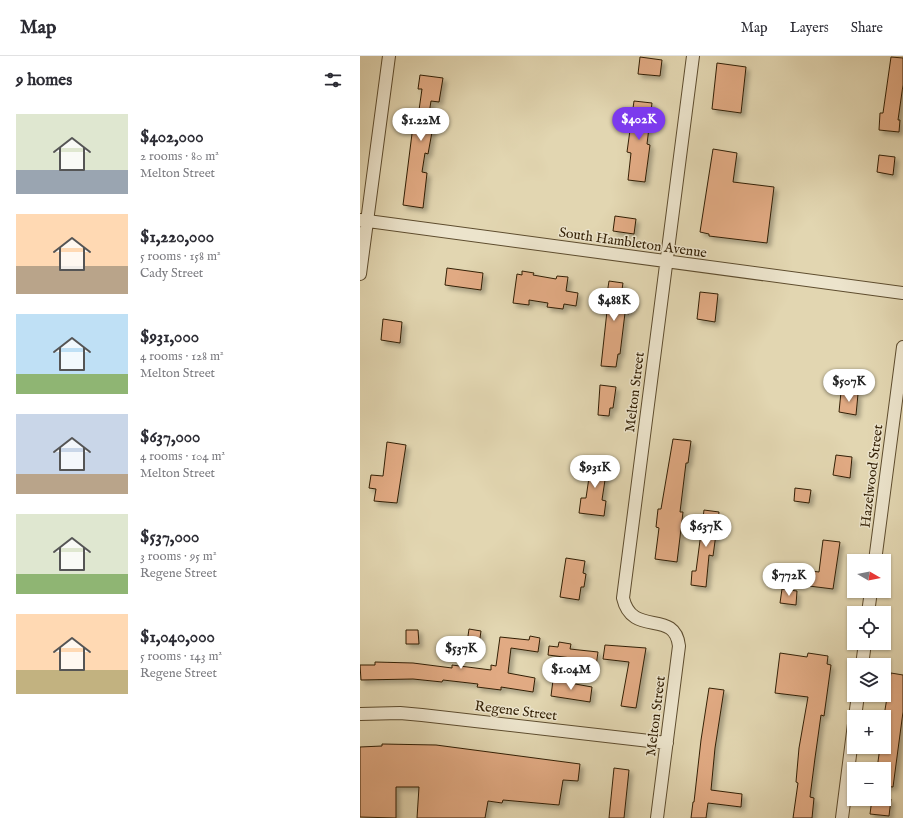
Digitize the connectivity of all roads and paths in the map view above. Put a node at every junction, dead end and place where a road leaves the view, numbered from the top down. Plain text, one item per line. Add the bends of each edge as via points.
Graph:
1 (389, 56) edge
2 (693, 56) edge
3 (364, 221) edge
4 (666, 262) junction
5 (360, 274) edge
6 (903, 292) edge
7 (903, 347) edge
8 (876, 554) edge
9 (360, 714) edge
10 (667, 743) junction
11 (850, 754) edge
12 (657, 818) edge
13 (842, 818) edge

1 - 3 street
2 - 4 street, Melton Street
3 - 4 street, South Hambleton Avenue
3 - 5 street
4 - 6 street, South Hambleton Avenue
4 - 10 street, Melton Street via 623,598 625,609 631,616 667,626 678,640
7 - 8 street, Hazelwood Street
9 - 10 street, Regene Street via 422,715
10 - 12 street, Melton Street
11 - 13 street

